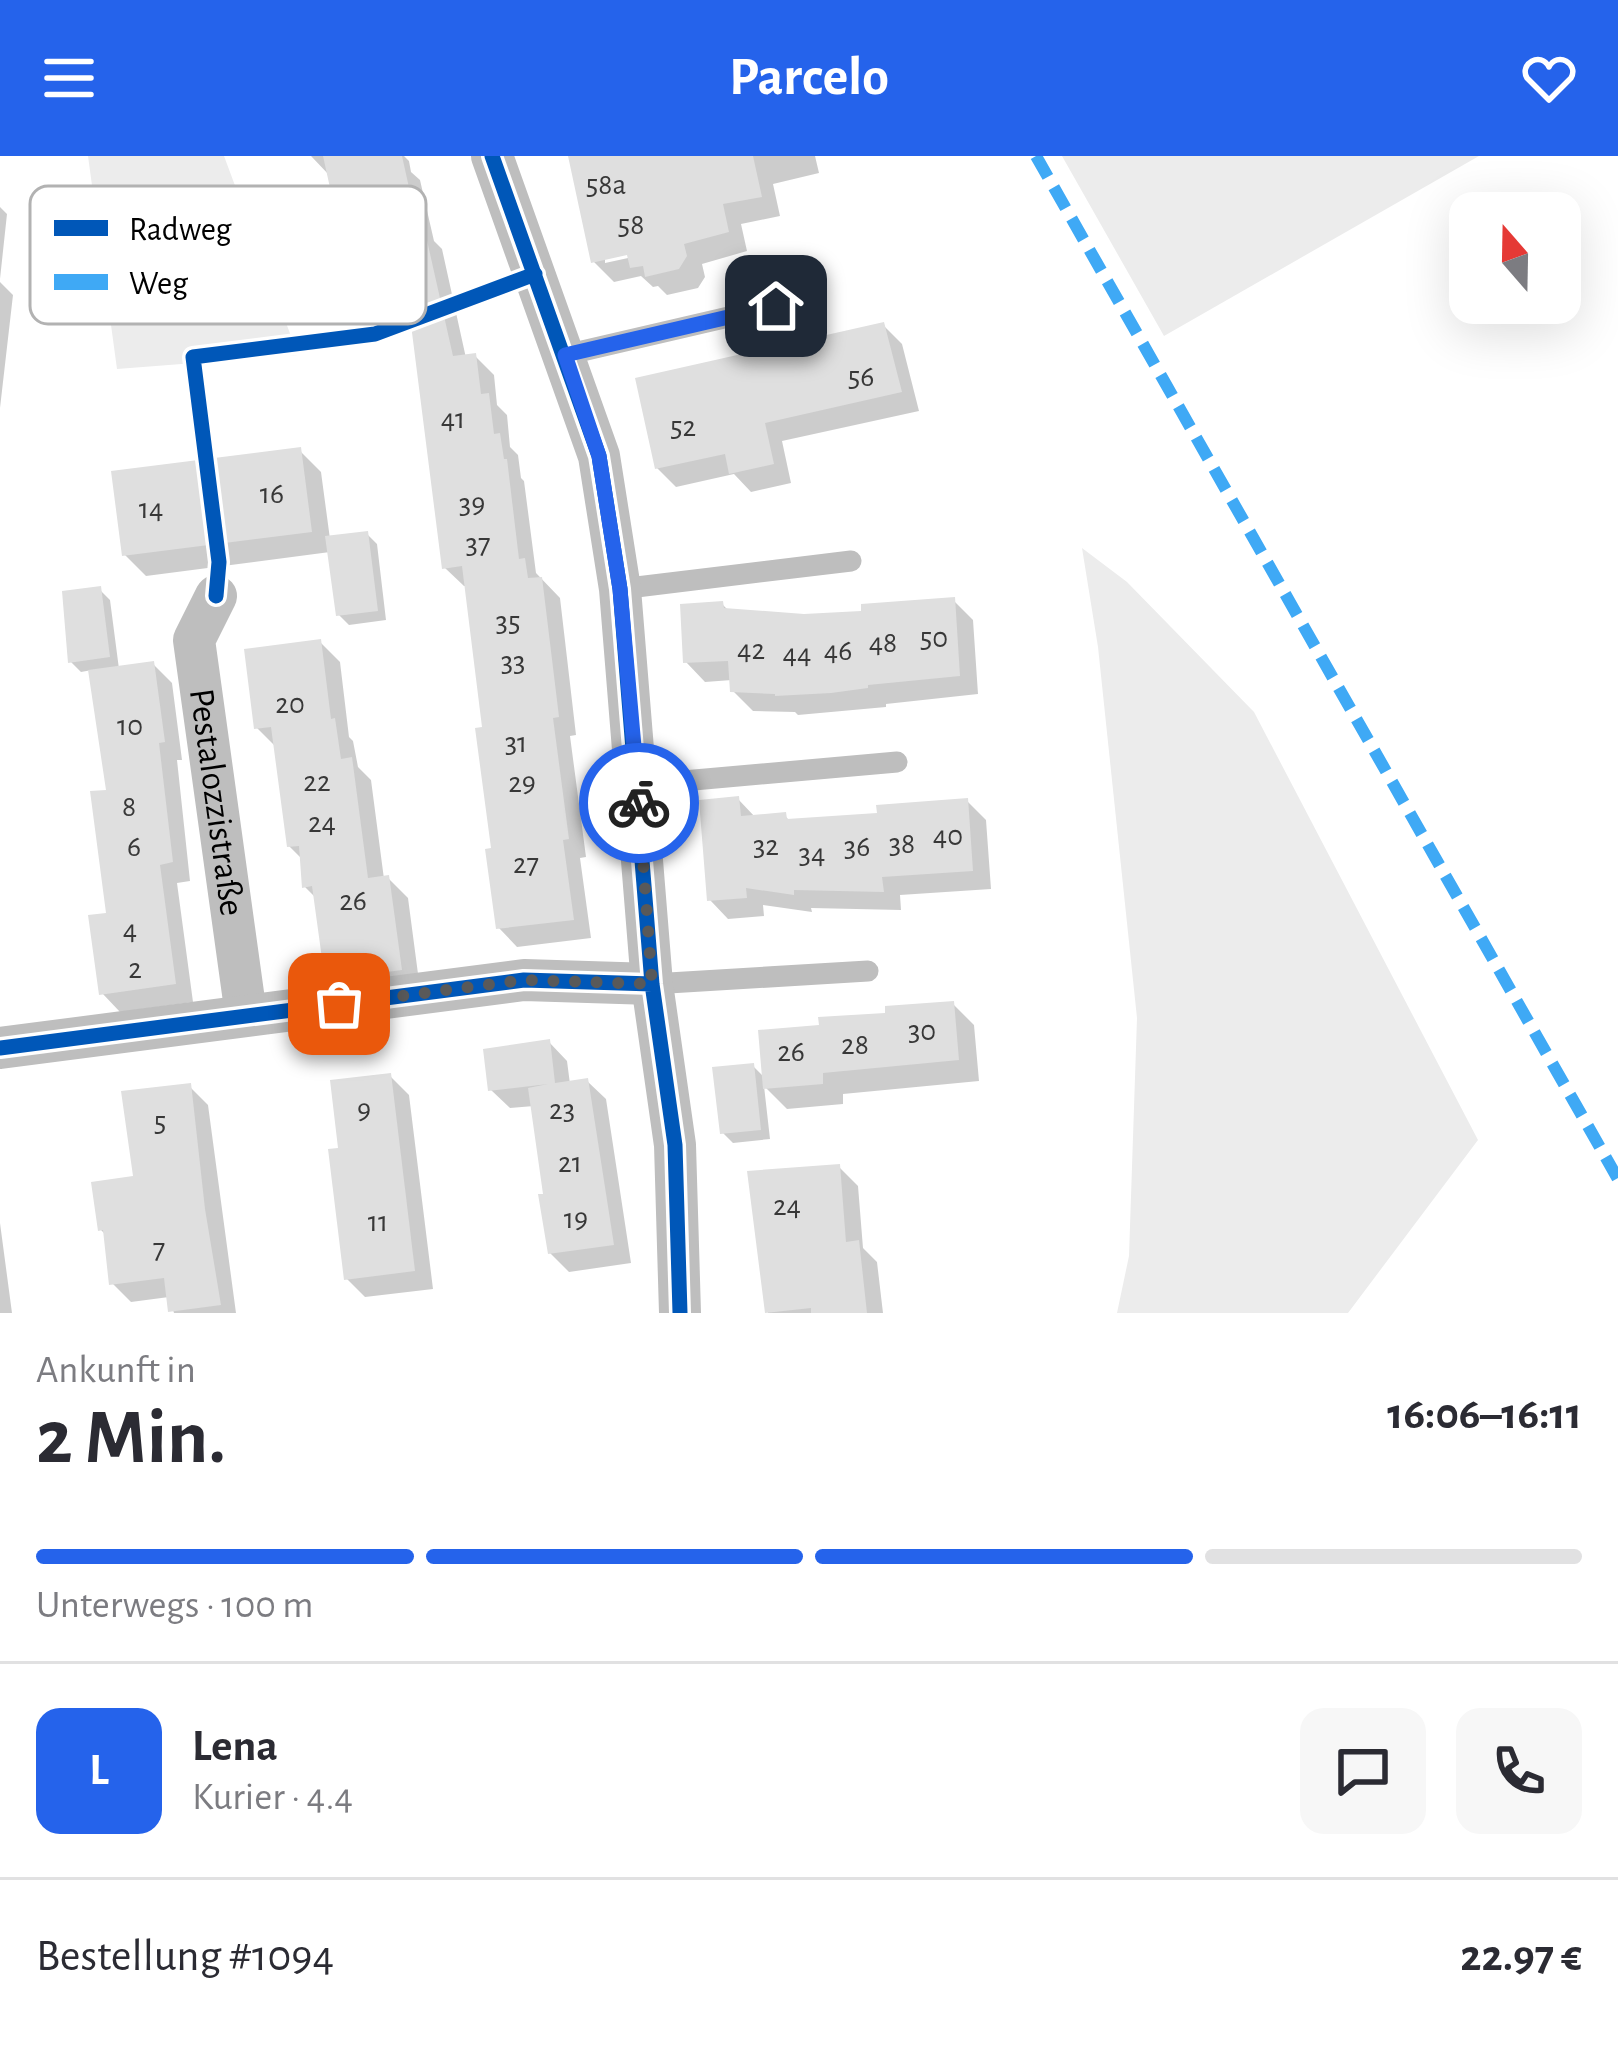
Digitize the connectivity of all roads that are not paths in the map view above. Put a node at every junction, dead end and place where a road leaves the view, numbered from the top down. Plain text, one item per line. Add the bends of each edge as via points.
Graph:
1 (492, 156) edge
2 (776, 306) dead end
3 (565, 355) junction
4 (851, 561) dead end
5 (620, 589) junction
6 (216, 596) dead end
7 (897, 762) dead end
8 (638, 785) junction
9 (868, 971) dead end
10 (652, 984) junction
11 (246, 1016) junction
12 (0, 1048) edge
13 (680, 1313) edge

1 - 3 street
2 - 3 lane
3 - 5 street via 599,456
4 - 5 lane
5 - 8 street
6 - 11 street, Pestalozzistraße via 194,640
7 - 8 lane
8 - 10 street
9 - 10 lane
10 - 11 street via 524,980
10 - 13 street via 674,1145
11 - 12 street

